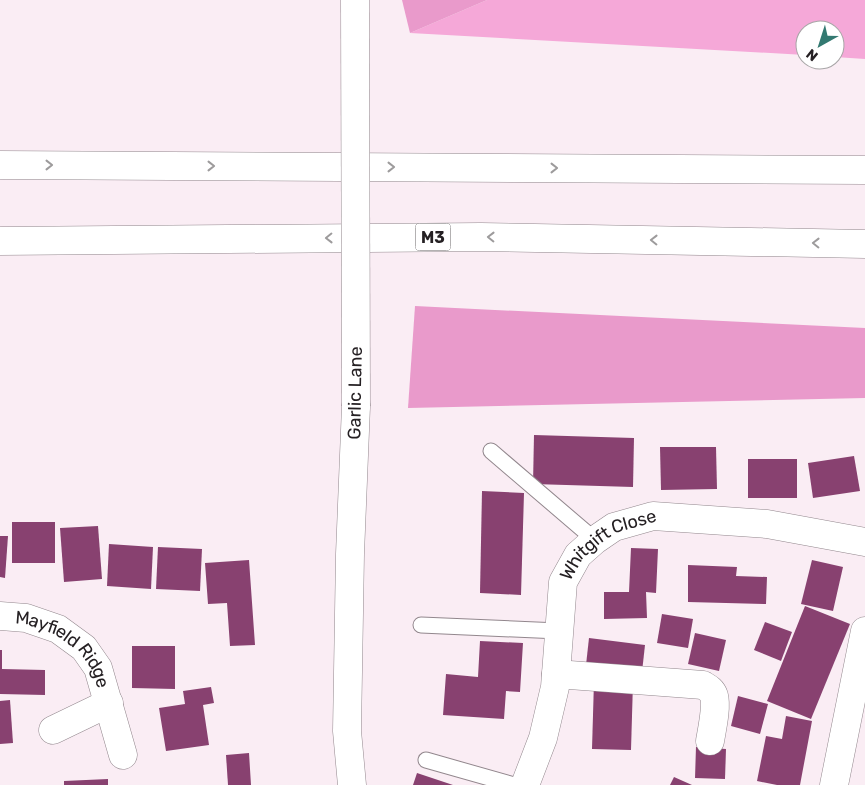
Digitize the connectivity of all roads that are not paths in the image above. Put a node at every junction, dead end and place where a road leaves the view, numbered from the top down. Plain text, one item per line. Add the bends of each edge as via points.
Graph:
1 (355, 0) edge
2 (0, 165) edge
3 (865, 170) edge
4 (0, 241) edge
5 (865, 244) edge
6 (491, 451) dead end
7 (595, 540) junction
8 (865, 542) edge
9 (0, 616) edge
10 (422, 625) dead end
11 (559, 631) junction
12 (865, 631) edge
13 (556, 674) junction
14 (109, 703) junction
15 (52, 730) dead end
16 (710, 741) dead end
17 (123, 755) dead end
18 (426, 760) dead end
19 (352, 785) edge
20 (514, 785) edge
21 (525, 785) edge
22 (834, 785) edge

1 - 19 main road, Garlic Lane, bridge via 356,406 347,730
2 -> 3 main road
5 -> 4 main road, M3 via 480,237
6 - 7 lane
7 - 8 main road, Whitgift Close via 614,527 652,516 767,524
7 - 11 main road, Whitgift Close via 578,555 562,582
9 - 14 main road, Mayfield Ridge via 26,618 58,629 84,648 98,668
10 - 11 lane
11 - 13 main road, Whitgift Close
12 - 22 main road
13 - 16 main road via 703,684 714,695
13 - 21 main road, Whitgift Close via 543,738
14 - 15 main road, Mayfield Ridge
14 - 17 main road, Mayfield Ridge
18 - 20 lane

